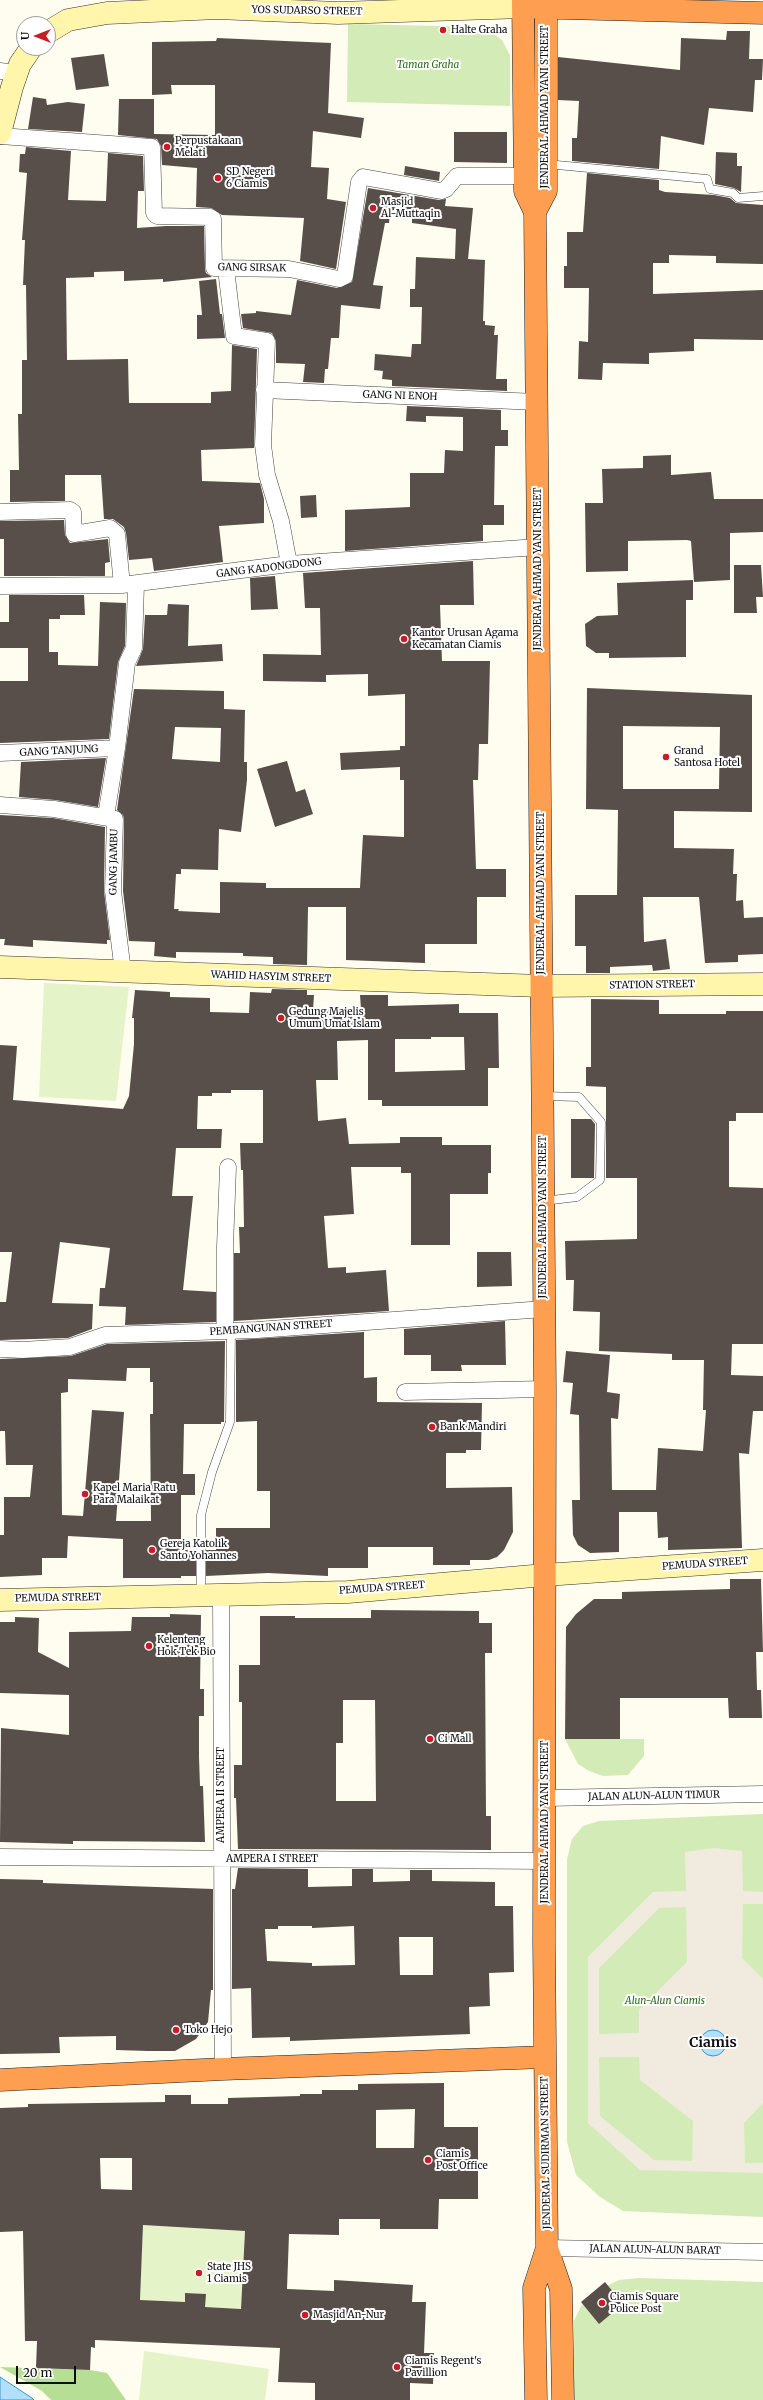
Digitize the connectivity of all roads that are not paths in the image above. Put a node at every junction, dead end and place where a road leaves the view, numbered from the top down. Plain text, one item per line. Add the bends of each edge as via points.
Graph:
1 (546, 3) edge
2 (218, 4) edge
3 (523, 4) edge
4 (695, 6) edge
5 (763, 13) edge
6 (56, 27) edge
7 (24, 56) edge
8 (9, 72) edge
9 (0, 135) edge
10 (546, 164) junction
11 (525, 176) junction
12 (763, 196) edge
13 (535, 212) junction
14 (226, 269) junction
15 (264, 390) junction
16 (537, 402) junction
17 (0, 512) edge
18 (538, 546) junction
19 (289, 564) junction
20 (129, 585) junction
21 (0, 586) edge
22 (117, 748) junction
23 (0, 754) edge
24 (0, 805) edge
25 (106, 816) junction
26 (0, 967) edge
27 (123, 972) junction
28 (763, 984) edge
29 (541, 986) junction
30 (542, 1096) junction
31 (228, 1167) dead end
32 (543, 1201) junction
33 (544, 1309) junction
34 (228, 1331) junction
35 (0, 1348) edge
36 (545, 1389) junction
37 (405, 1392) dead end
38 (763, 1560) edge
39 (545, 1575) junction
40 (211, 1594) junction
41 (0, 1600) edge
42 (763, 1794) edge
43 (545, 1798) junction
44 (0, 1857) edge
45 (221, 1858) junction
46 (545, 1861) junction
47 (545, 2057) junction
48 (223, 2069) junction
49 (0, 2080) edge
50 (547, 2248) junction
51 (763, 2252) edge
52 (536, 2400) edge
53 (563, 2400) edge

1 - 3 highway
1 - 4 highway
1 - 10 highway, JENDERAL AHMAD YANI STREET
2 - 3 street, YOS SUDARSO STREET via 338,13
2 - 6 street, YOS SUDARSO STREET via 107,14 68,20
3 - 11 highway, JENDERAL AHMAD YANI STREET
4 - 5 highway
7 - 8 street
8 - 9 street
9 - 14 street, GANG SIRSAK via 152,147 154,213 158,216 213,219 212,264 214,268
10 - 12 lane via 707,179 710,189 734,193 738,198
10 - 13 highway, JENDERAL AHMAD YANI STREET via 546,191
11 - 13 highway, JENDERAL AHMAD YANI STREET via 525,191
11 - 14 street, GANG SIRSAK via 456,176 442,191 363,177 359,182 343,278 289,269
13 - 16 highway, JENDERAL AHMAD YANI STREET
14 - 15 street via 234,336 267,341
15 - 16 street, GANG NI ENOH
15 - 19 street via 263,445 267,475 281,521
16 - 18 highway, JENDERAL AHMAD YANI STREET
17 - 20 street via 70,510 73,512 74,534 110,528 117,534
18 - 19 street, GANG KADONGDONG
18 - 29 highway, JENDERAL AHMAD YANI STREET
19 - 20 street, GANG KADONGDONG
20 - 21 street, GANG KADONGDONG
20 - 22 street via 134,648 127,663
22 - 23 street, GANG TANJUNG
22 - 25 street
24 - 25 street, GANG JAMBU
25 - 27 street, GANG JAMBU via 113,817 115,821 113,892
26 - 27 street, WAHID HASYIM STREET
27 - 29 street, WAHID HASYIM STREET
28 - 29 street, STATION STREET
29 - 30 highway, JENDERAL AHMAD YANI STREET
30 - 32 highway, JENDERAL AHMAD YANI STREET
30 - 32 lane via 579,1097 601,1122 600,1180 577,1197
31 - 34 street via 225,1247
32 - 33 highway, JENDERAL AHMAD YANI STREET
33 - 34 street, PEMBANGUNAN STREET
33 - 36 highway, JENDERAL AHMAD YANI STREET
34 - 35 street, PEMBANGUNAN STREET via 105,1336 70,1347 24,1350
34 - 40 lane via 230,1422 212,1472 201,1515
36 - 37 street
36 - 39 highway, JENDERAL AHMAD YANI STREET
38 - 39 street, PEMUDA STREET
39 - 40 street, PEMUDA STREET via 348,1592
39 - 43 highway, JENDERAL AHMAD YANI STREET
40 - 41 street, PEMUDA STREET
40 - 45 street, AMPERA II STREET
42 - 43 street, JALAN ALUN-ALUN TIMUR
43 - 46 highway, JENDERAL AHMAD YANI STREET
44 - 45 street, AMPERA I STREET
45 - 46 street, AMPERA I STREET
45 - 48 street, AMPERA II STREET
46 - 47 highway, JENDERAL AHMAD YANI STREET
47 - 48 highway
47 - 50 highway, JENDERAL SUDIRMAN STREET
48 - 49 highway
50 - 51 street, JALAN ALUN-ALUN BARAT
50 - 52 highway, JENDERAL SUDIRMAN STREET via 534,2288
50 - 53 highway, JENDERAL SUDIRMAN STREET via 561,2288

